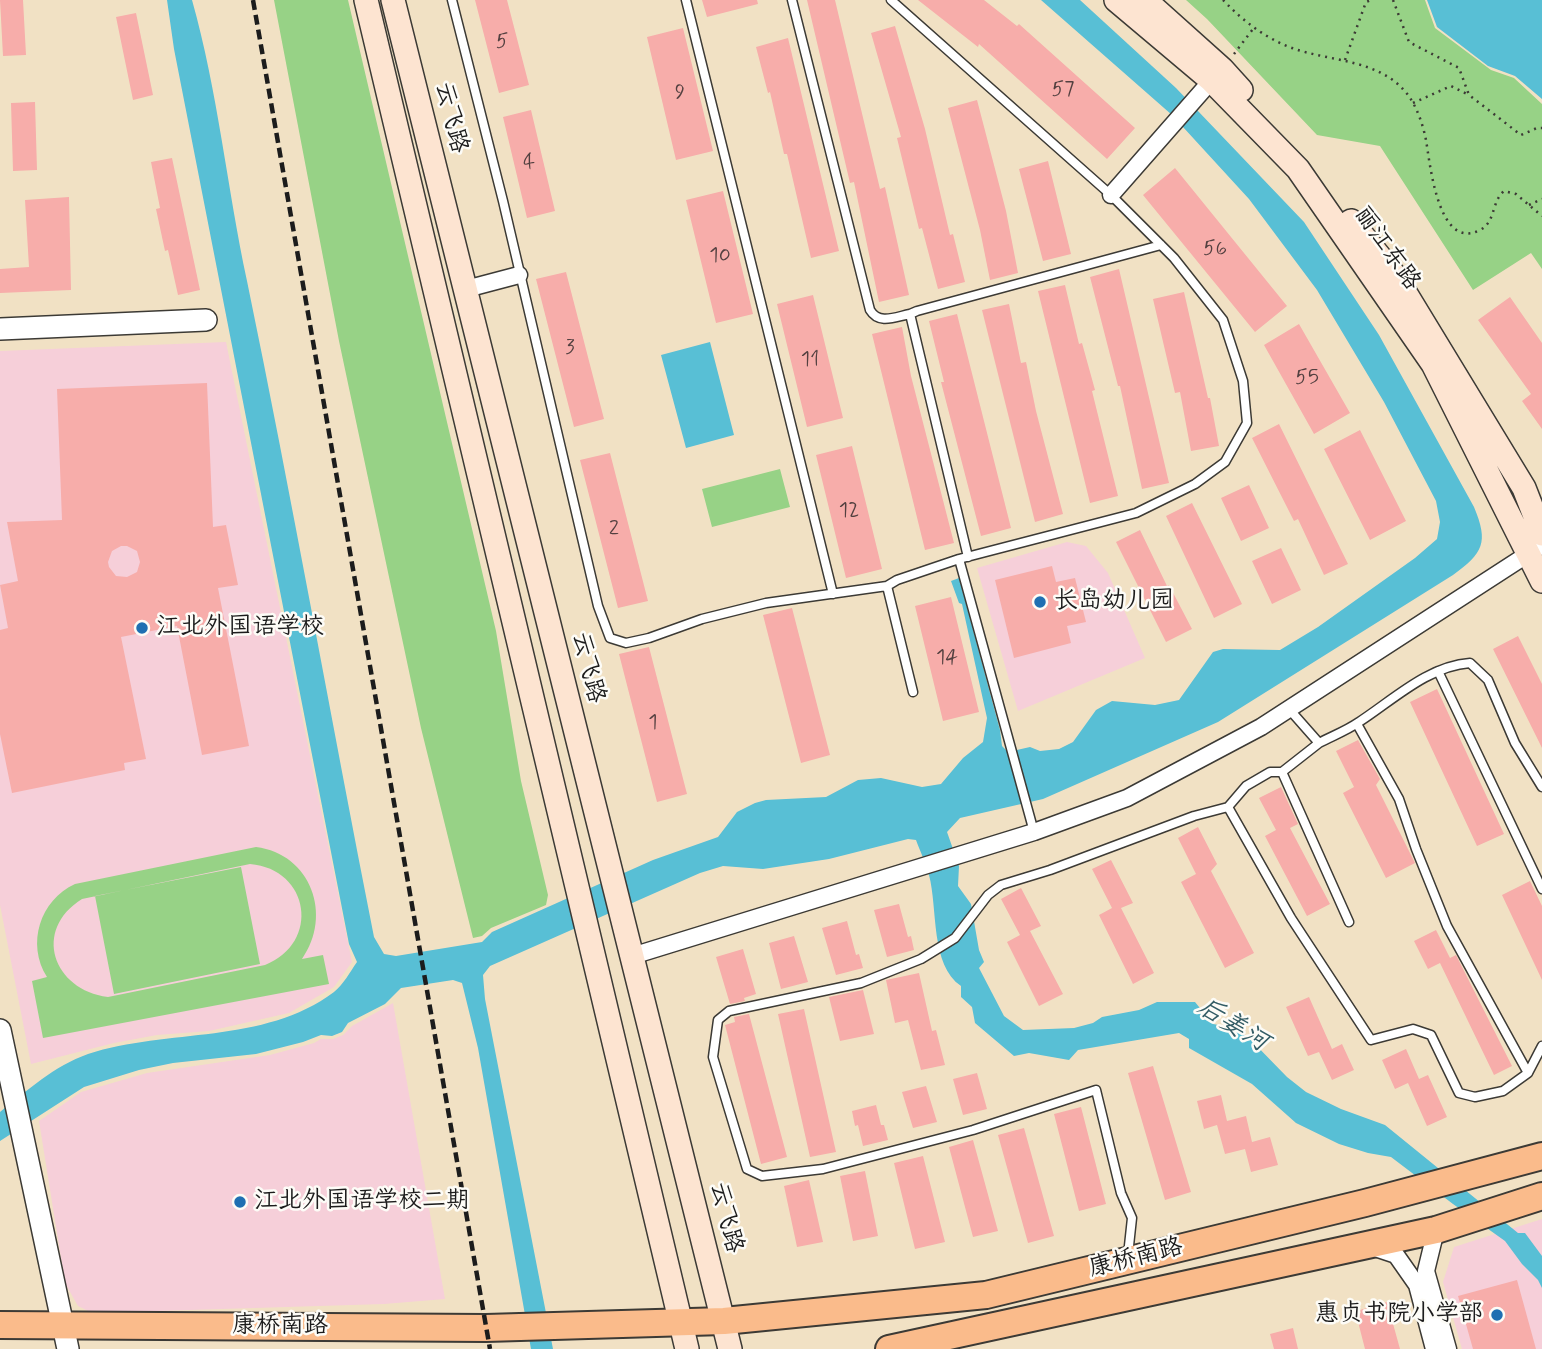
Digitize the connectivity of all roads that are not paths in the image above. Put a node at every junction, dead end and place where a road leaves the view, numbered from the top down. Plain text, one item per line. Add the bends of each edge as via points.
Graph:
1 (366, 0) edge
2 (393, 0) edge
3 (452, 0) edge
4 (686, 0) edge
5 (793, 0) edge
6 (891, 0) edge
7 (1116, 0) edge
8 (1144, 0) edge
9 (1214, 77) junction
10 (1111, 195) junction
11 (1161, 245) junction
12 (519, 275) junction
13 (466, 289) junction
14 (911, 314) junction
15 (206, 320) dead end
16 (0, 329) edge
17 (1542, 534) edge
18 (1535, 549) edge
19 (963, 558) junction
20 (1542, 580) edge
21 (887, 586) junction
22 (833, 594) junction
23 (1438, 671) junction
24 (913, 692) dead end
25 (1289, 709) junction
26 (1357, 724) junction
27 (1319, 743) junction
28 (1282, 772) junction
29 (1542, 787) edge
30 (1228, 807) junction
31 (1034, 832) junction
32 (1542, 889) edge
33 (1349, 922) dead end
34 (630, 948) junction
35 (0, 1030) edge
36 (1542, 1046) edge
37 (1528, 1073) junction
38 (1542, 1156) edge
39 (1537, 1197) edge
40 (1436, 1230) junction
41 (1366, 1246) junction
42 (1127, 1261) junction
43 (724, 1321) junction
44 (681, 1322) junction
45 (0, 1325) edge
46 (65, 1337) edge
47 (687, 1349) edge
48 (730, 1349) edge
49 (889, 1349) edge
50 (1434, 1349) edge
51 (1448, 1349) edge

1 - 44 main road
2 - 13 main road, 云飞路
3 - 12 lane
4 - 22 lane
5 - 14 lane via 870,310 881,320
6 - 10 lane
7 - 9 main road, 丽江东路
8 - 9 main road, 丽江东路
9 - 10 street
9 - 17 main road, 丽江东路 via 1287,139 1395,276 1524,488
9 - 18 main road, 丽江东路 via 1298,169 1433,365
10 - 11 lane
11 - 14 lane
11 - 19 lane via 1223,320 1243,382 1247,423 1225,462 1195,484 1136,513
12 - 13 street
12 - 22 lane via 598,606 610,638 626,643 766,603
13 - 34 main road, 云飞路
14 - 19 lane
15 - 16 street
18 - 20 main road, 丽江东路
18 - 25 street
19 - 21 lane
19 - 31 lane
21 - 22 lane
21 - 24 lane
23 - 26 lane
23 - 29 lane via 1470,663 1488,680
23 - 32 lane
25 - 27 lane
25 - 31 street via 1127,798
26 - 27 lane
26 - 37 lane via 1399,799 1447,926
27 - 28 lane
28 - 30 lane via 1270,772 1246,786
28 - 33 lane
30 - 37 lane via 1291,918 1371,1040 1413,1030 1431,1035 1459,1093 1475,1097 1503,1091
30 - 42 lane via 1002,885 988,895 955,938 921,959 861,984 729,1011 718,1020 713,1057 747,1169 762,1176 823,1169 973,1130 1096,1090 1121,1193 1132,1218
31 - 34 street
34 - 43 main road, 云飞路
35 - 46 street
36 - 37 lane
38 - 42 main road, 康桥南路
39 - 40 main road, 康桥南路
40 - 41 main road, 康桥南路
40 - 51 street via 1426,1271
41 - 49 main road, 康桥南路
41 - 50 street via 1396,1255 1417,1285
42 - 43 main road, 康桥南路 via 986,1295
43 - 44 main road, 康桥南路
43 - 48 main road, 云飞路
44 - 46 main road, 康桥南路
44 - 47 main road
45 - 46 main road, 康桥南路

